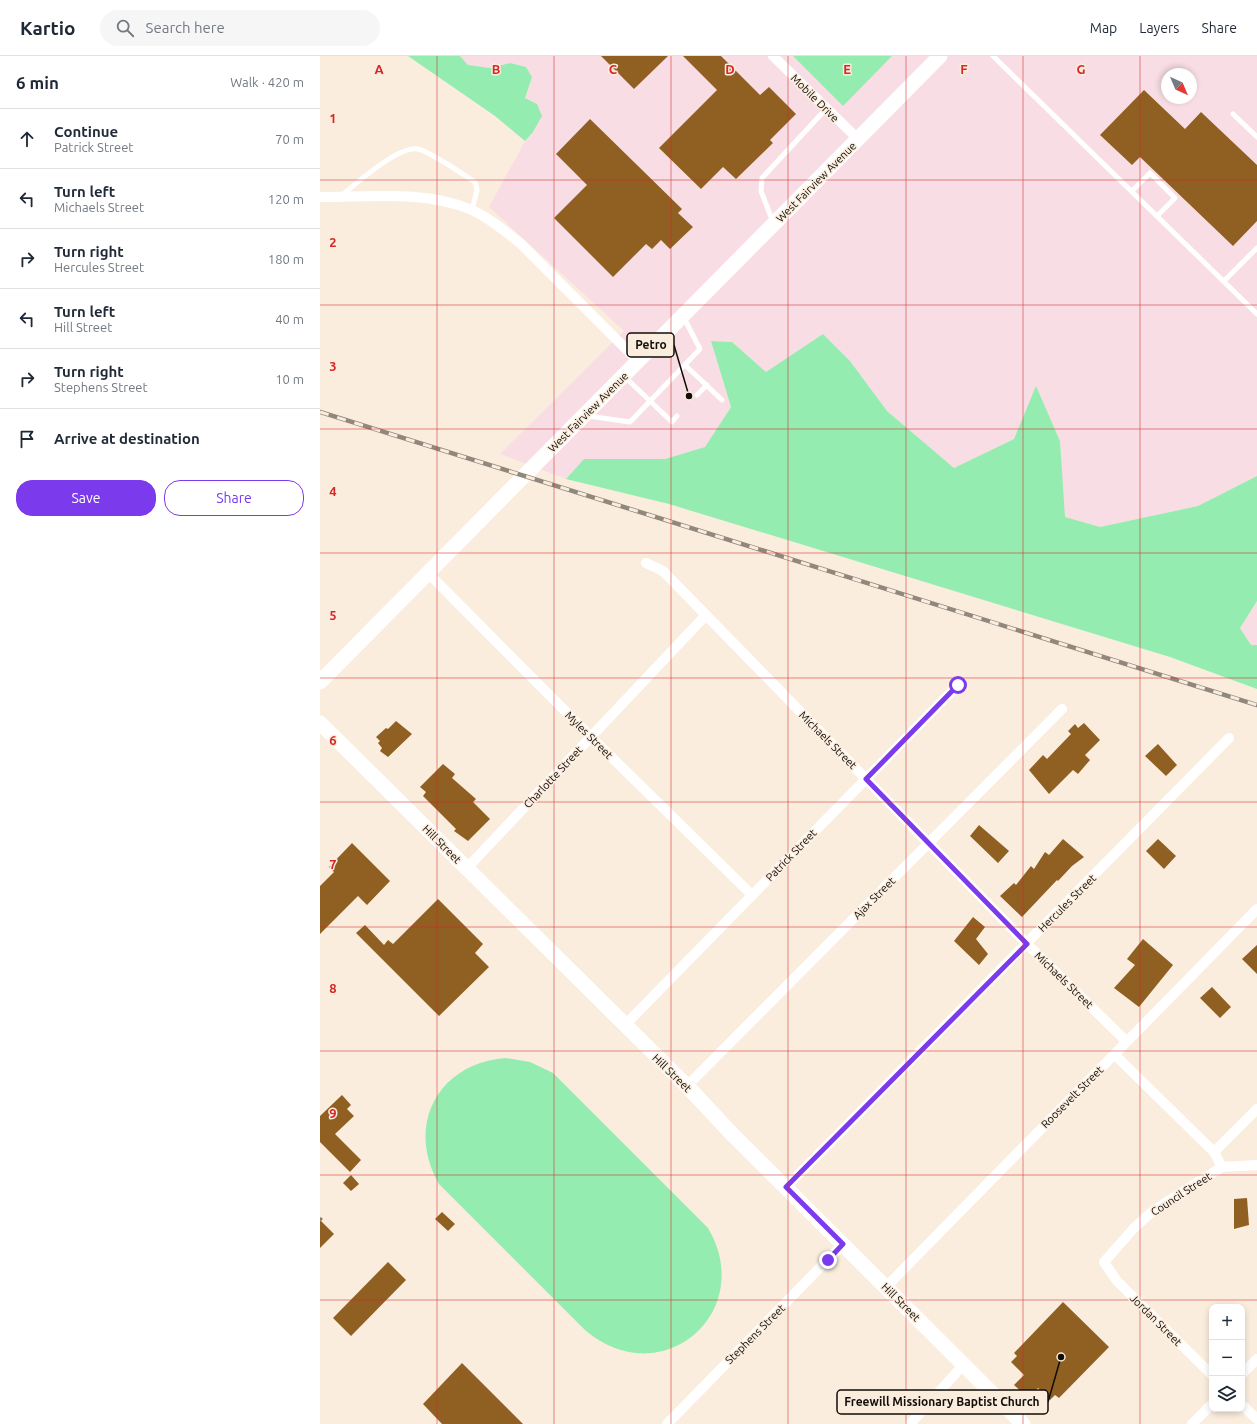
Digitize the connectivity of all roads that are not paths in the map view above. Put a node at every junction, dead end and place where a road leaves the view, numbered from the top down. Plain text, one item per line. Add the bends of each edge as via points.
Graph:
1 (773, 56) edge
2 (940, 56) edge
3 (993, 56) edge
4 (826, 109) junction
5 (1233, 114) dead end
6 (1257, 137) edge
7 (858, 139) junction
8 (1132, 191) junction
9 (320, 197) edge
10 (339, 197) junction
11 (472, 210) junction
12 (1157, 216) junction
13 (774, 225) junction
14 (1257, 248) edge
15 (1224, 281) junction
16 (1257, 314) edge
17 (683, 317) junction
18 (638, 362) junction
19 (685, 365) junction
20 (624, 376) junction
21 (707, 385) junction
22 (698, 395) dead end
23 (722, 400) dead end
24 (650, 401) junction
25 (586, 415) junction
26 (677, 416) dead end
27 (646, 563) dead end
28 (428, 573) junction
29 (706, 615) junction
30 (320, 682) edge
31 (958, 685) dead end
32 (1062, 709) dead end
33 (320, 722) edge
34 (590, 737) junction
35 (1229, 738) dead end
36 (866, 779) junction
37 (928, 843) junction
38 (467, 868) junction
39 (752, 895) junction
40 (1257, 908) edge
41 (1027, 944) junction
42 (625, 1026) junction
43 (1126, 1041) junction
44 (1115, 1055) junction
45 (687, 1086) junction
46 (1257, 1109) edge
47 (1214, 1152) junction
48 (1257, 1164) edge
49 (1222, 1167) junction
50 (786, 1187) junction
51 (843, 1244) junction
52 (1104, 1262) joint
53 (886, 1286) junction
54 (1257, 1359) edge
55 (964, 1364) junction
56 (1245, 1371) edge
57 (1209, 1372) edge
58 (1209, 1407) edge
59 (1245, 1407) edge
60 (1257, 1419) edge
61 (667, 1424) edge
62 (910, 1424) edge
63 (1023, 1424) edge
64 (1192, 1424) edge

1 - 4 street, Mobile Drive
2 - 7 street, West Fairview Avenue
3 - 8 lane
4 - 7 street, Mobile Drive
4 - 13 lane via 762,178 761,191
5 - 6 lane
7 - 13 street, West Fairview Avenue
8 - 12 lane
8 - 12 lane via 1150,173 1175,198
9 - 10 street
10 - 11 street via 397,196 439,200
10 - 11 lane via 406,150 419,149 475,182 477,190
11 - 18 street via 520,242
12 - 15 lane
13 - 17 street, West Fairview Avenue
14 - 15 lane
15 - 16 lane
17 - 18 street, West Fairview Avenue
17 - 19 lane via 700,349
18 - 20 street, West Fairview Avenue
19 - 21 lane
19 - 24 lane
20 - 24 lane
20 - 25 street, West Fairview Avenue
21 - 22 lane
21 - 23 lane
24 - 25 lane via 630,422
24 - 26 lane via 672,422
25 - 28 street, West Fairview Avenue
27 - 29 street, Michaels Street via 663,571
28 - 30 street, West Fairview Avenue
28 - 34 street, Myles Street
29 - 34 street, Charlotte Street
29 - 36 street, Michaels Street
31 - 36 street, Patrick Street
32 - 37 street, Ajax Street
33 - 38 street, Hill Street
34 - 38 street, Charlotte Street
34 - 39 street, Myles Street
35 - 41 street, Hercules Street
36 - 37 street, Michaels Street
36 - 39 street, Patrick Street
37 - 41 street, Michaels Street
37 - 45 street, Ajax Street
38 - 42 street, Hill Street
39 - 42 street, Patrick Street
40 - 43 street, Roosevelt Street
41 - 43 street, Michaels Street
41 - 50 street, Hercules Street
42 - 45 street, Hill Street
43 - 44 street, Roosevelt Street
44 - 47 street
44 - 53 street, Roosevelt Street
45 - 50 street, Hill Street
46 - 47 street
47 - 49 street, Council Street
48 - 49 street
49 - 52 street, Council Street via 1154,1210
50 - 51 street, Hill Street
51 - 53 street, Hill Street
51 - 61 street, Stephens Street
52 - 57 street, Jordan Street via 1117,1281
53 - 55 street, Hill Street
54 - 56 street
55 - 62 street
55 - 63 street, Hill Street
58 - 64 street
59 - 60 street

